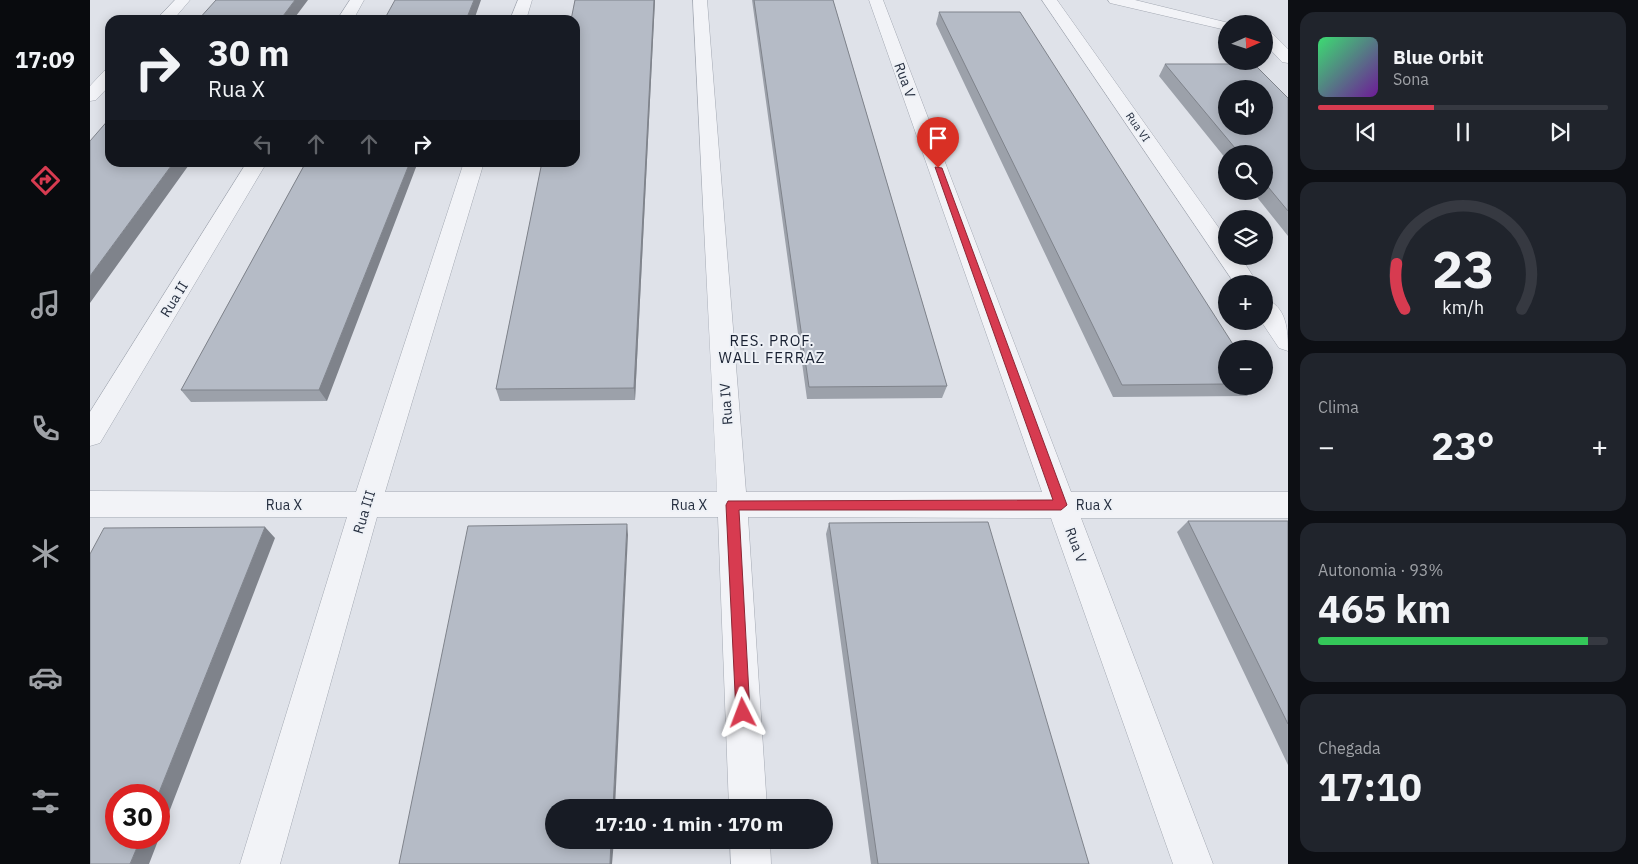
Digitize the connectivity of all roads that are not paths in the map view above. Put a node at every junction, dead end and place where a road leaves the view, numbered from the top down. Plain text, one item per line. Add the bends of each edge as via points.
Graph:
1 (183, 0) edge
2 (357, 0) edge
3 (525, 0) edge
4 (700, 0) edge
5 (876, 0) edge
6 (1049, 0) edge
7 (1115, 0) edge
8 (169, 15) edge
9 (348, 15) edge
10 (520, 15) edge
11 (1218, 23) edge
12 (1273, 36) edge
13 (1288, 39) edge
14 (1273, 43) edge
15 (1288, 58) edge
16 (105, 80) edge
17 (90, 96) edge
18 (254, 167) edge
19 (472, 167) edge
20 (1218, 242) edge
21 (1273, 320) edge
22 (1288, 342) edge
23 (90, 435) edge
24 (90, 504) edge
25 (366, 505) junction
26 (732, 505) junction
27 (1061, 505) junction
28 (1288, 505) edge
29 (748, 799) edge
30 (750, 849) edge
31 (260, 864) edge
32 (751, 864) edge
33 (1194, 864) edge

1 - 8 street
2 - 9 street
3 - 10 street
4 - 26 street, Rua IV
5 - 27 street, Rua V
6 - 20 street, Rua VI
7 - 11 street
12 - 13 street
14 - 15 street
16 - 17 street
18 - 23 street, Rua II
19 - 25 street, Rua III
21 - 22 street
24 - 25 street, Rua X
25 - 26 street, Rua X
25 - 31 street, Rua III
26 - 27 street, Rua X
26 - 29 street, Rua IV
27 - 28 street, Rua X
27 - 33 street, Rua V
30 - 32 street

